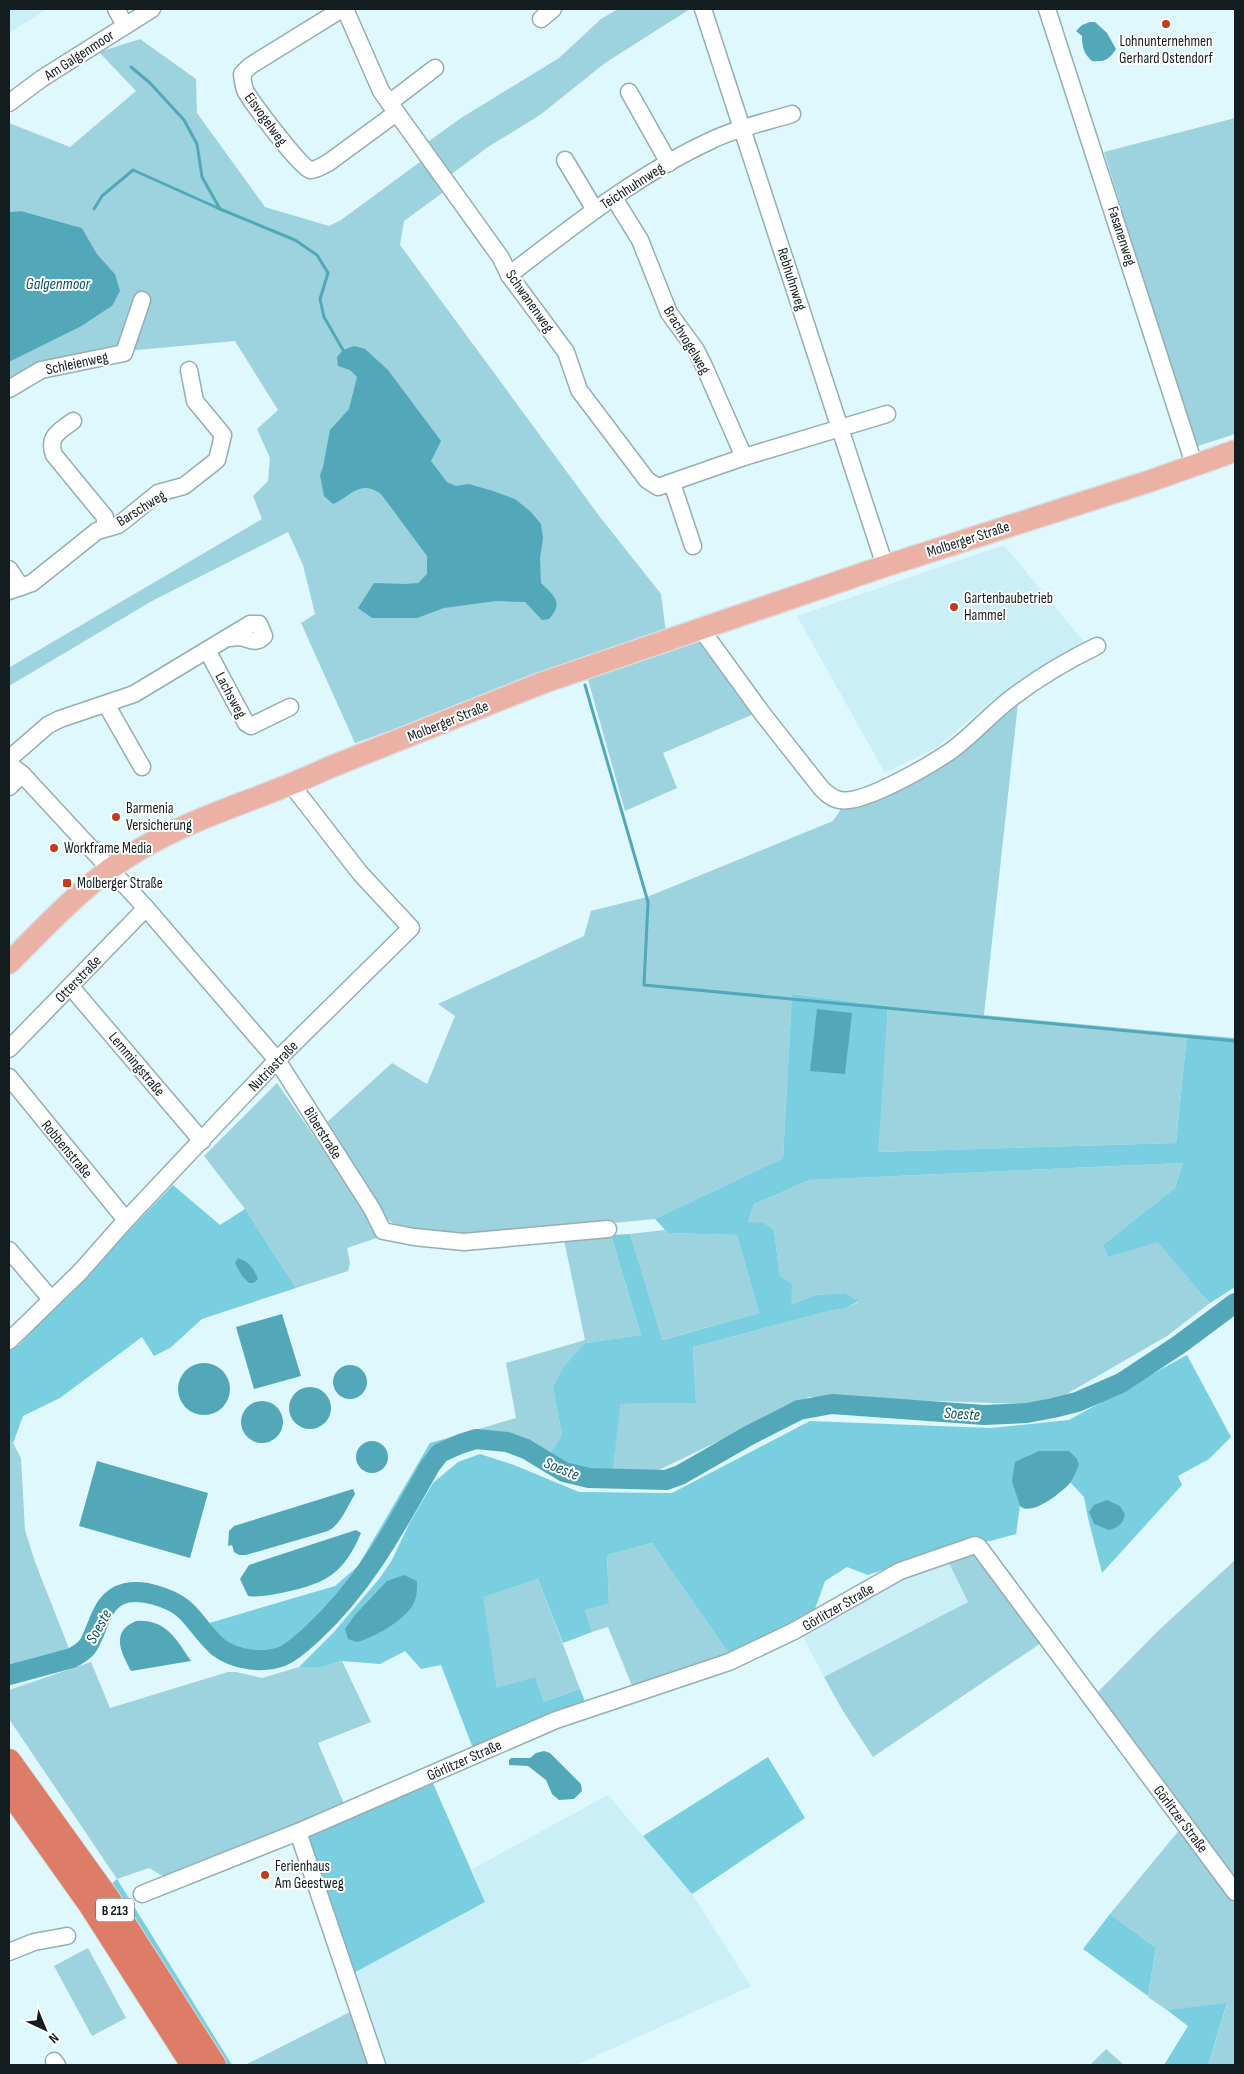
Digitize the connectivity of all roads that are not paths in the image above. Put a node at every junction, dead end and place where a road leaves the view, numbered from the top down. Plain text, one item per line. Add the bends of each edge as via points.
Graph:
1 (116, 9) edge
2 (152, 9) edge
3 (343, 9) edge
4 (703, 9) edge
5 (1047, 9) edge
6 (125, 25) junction
7 (436, 68) dead end
8 (628, 92) dead end
9 (9, 103) edge
10 (393, 108) junction
11 (792, 114) dead end
12 (743, 129) junction
13 (564, 160) dead end
14 (669, 162) junction
15 (614, 198) junction
16 (595, 210) junction
17 (509, 275) junction
18 (142, 300) dead end
19 (189, 370) dead end
20 (9, 389) edge
21 (887, 414) dead end
22 (73, 421) dead end
23 (841, 429) junction
24 (1235, 451) edge
25 (744, 457) junction
26 (1194, 464) junction
27 (672, 483) junction
28 (105, 528) junction
29 (694, 546) dead end
30 (885, 566) junction
31 (9, 569) edge
32 (15, 589) edge
33 (701, 629) junction
34 (227, 638) dead end
35 (1097, 646) dead end
36 (207, 650) junction
37 (106, 704) junction
38 (290, 707) dead end
39 (9, 759) edge
40 (9, 764) edge
41 (142, 767) dead end
42 (22, 774) junction
43 (294, 784) junction
44 (9, 787) edge
45 (109, 868) junction
46 (146, 908) junction
47 (9, 963) edge
48 (71, 986) junction
49 (9, 1049) edge
50 (277, 1060) junction
51 (9, 1078) edge
52 (202, 1141) junction
53 (126, 1220) junction
54 (608, 1229) dead end
55 (9, 1250) edge
56 (51, 1299) junction
57 (9, 1341) edge
58 (9, 1761) edge
59 (9, 1790) edge
60 (298, 1832) junction
61 (1235, 1892) edge
62 (142, 1894) dead end
63 (67, 1936) dead end
64 (9, 1952) edge
65 (193, 2065) edge
66 (214, 2065) edge
67 (377, 2065) edge

1 - 6 street
2 - 6 street, Am Galgenmoor
3 - 10 street, Schwanenweg via 381,91
3 - 10 street, Eisvogelweg via 250,66 242,74 244,90 286,146 309,170 328,163
4 - 12 street, Rebhuhnweg
5 - 26 street, Fasanenweg
6 - 9 street, Am Galgenmoor
7 - 10 street
8 - 14 street, Teichhuhnweg
10 - 17 street, Schwanenweg via 501,258
11 - 12 street
12 - 14 street, Teichhuhnweg via 714,139
12 - 23 street, Rebhuhnweg
13 - 16 street, Teichhuhnweg
14 - 15 street, Teichhuhnweg
15 - 16 street, Teichhuhnweg
15 - 25 street, Brachvogelweg via 640,240 669,313 696,350
16 - 17 street, Teichhuhnweg
17 - 27 street, Schwanenweg via 566,352 579,390 647,480 658,486
18 - 20 street, Schleienweg via 124,353 41,370
19 - 28 street, Barschweg via 195,401 223,435 217,460 184,486 158,493 126,520
21 - 23 street
22 - 28 street, Barschweg via 54,435 51,446 54,455 105,518
23 - 25 street, Schwanenweg
23 - 30 street, Rebhuhnweg
24 - 26 main road, Molberger Straße
25 - 27 street, Schwanenweg
26 - 30 main road, Molberger Straße
27 - 29 street
28 - 32 street, Barschweg via 32,583
30 - 33 main road, Molberger Straße
31 - 32 street, Barschweg
33 - 35 street via 821,788 840,800 860,799 880,791 952,750 1012,697
33 - 43 main road, Molberger Straße via 542,683
34 - 36 street
36 - 37 street via 134,694
36 - 38 street, Lachsweg via 246,723 251,726
37 - 39 street via 48,725
37 - 41 street
40 - 42 street, Biberstraße
42 - 44 street
42 - 45 street, Biberstraße
43 - 45 main road, Molberger Straße via 194,821
43 - 50 street, Nutriastraße via 360,873 411,928
45 - 46 street, Biberstraße
45 - 47 main road, Molberger Straße
46 - 48 street, Otterstraße
46 - 50 street, Biberstraße
48 - 49 street, Otterstraße
48 - 52 street, Lemmingstraße
50 - 52 street, Nutriastraße
50 - 54 street, Biberstraße via 383,1231 464,1242
51 - 53 street, Robbenstraße
52 - 53 street, Nutriastraße
53 - 56 street, Nutriastraße
55 - 56 street
56 - 57 street, Nutriastraße
58 - 66 highway, B 213 via 108,1899
59 - 65 highway, B 213 via 90,1904
60 - 61 street, Görlitzer Straße via 556,1720 729,1662 794,1631 900,1571 975,1545
60 - 62 street, Görlitzer Straße
60 - 67 street
63 - 64 street via 34,1942

